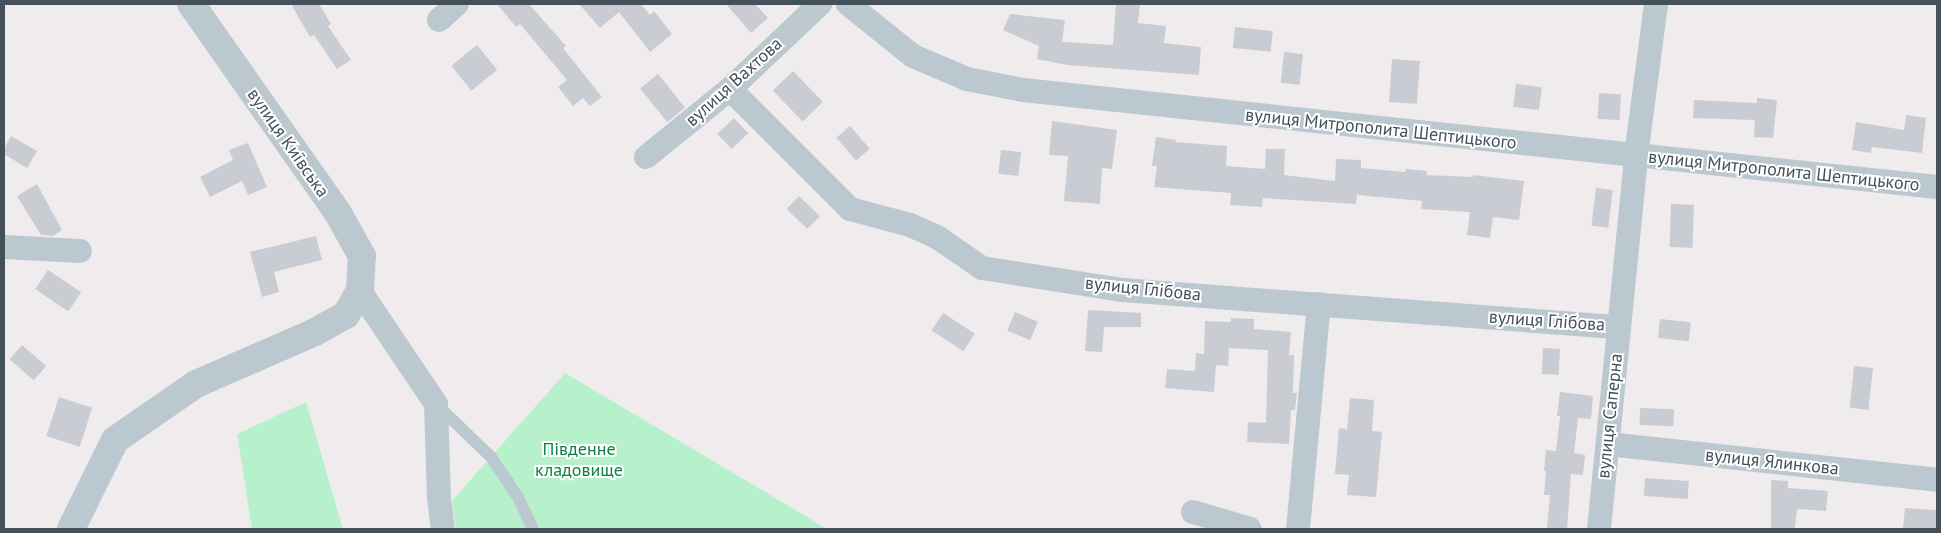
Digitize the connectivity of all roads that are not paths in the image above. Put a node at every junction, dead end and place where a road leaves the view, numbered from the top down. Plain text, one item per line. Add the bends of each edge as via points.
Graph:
1 (191, 4) edge
2 (457, 4) edge
3 (820, 4) edge
4 (848, 4) edge
5 (1656, 4) edge
6 (439, 20) dead end
7 (730, 89) junction
8 (1636, 156) junction
9 (646, 158) dead end
10 (1937, 187) edge
11 (4, 247) edge
12 (80, 251) dead end
13 (360, 291) junction
14 (1319, 304) junction
15 (1619, 327) junction
16 (436, 404) junction
17 (1608, 444) junction
18 (1937, 480) edge
19 (1193, 512) dead end
20 (71, 529) edge
21 (443, 529) edge
22 (533, 529) edge
23 (1250, 529) edge
24 (1298, 529) edge
25 (1599, 529) edge

1 - 13 street, вулиця Київська via 338,213 362,256
2 - 6 street
3 - 7 street, вулиця Вахтова
4 - 8 street, вулиця Митрополита Шептицького via 913,56 967,79 1023,90
5 - 8 street, вулиця Саперна
7 - 9 street, вулиця Вахтова
7 - 14 street, вулиця Глібова via 850,208 910,225 937,237 982,268 1123,290
8 - 10 street, вулиця Митрополита Шептицького
8 - 15 street, вулиця Саперна
11 - 12 street
13 - 16 street
13 - 20 street via 346,315 196,384 114,440
14 - 15 street, вулиця Глібова
14 - 24 street
15 - 17 street, вулиця Саперна
16 - 21 street
16 - 22 lane via 491,457 518,497
17 - 18 street, вулиця Ялинкова
17 - 25 street, вулиця Саперна
19 - 23 street

